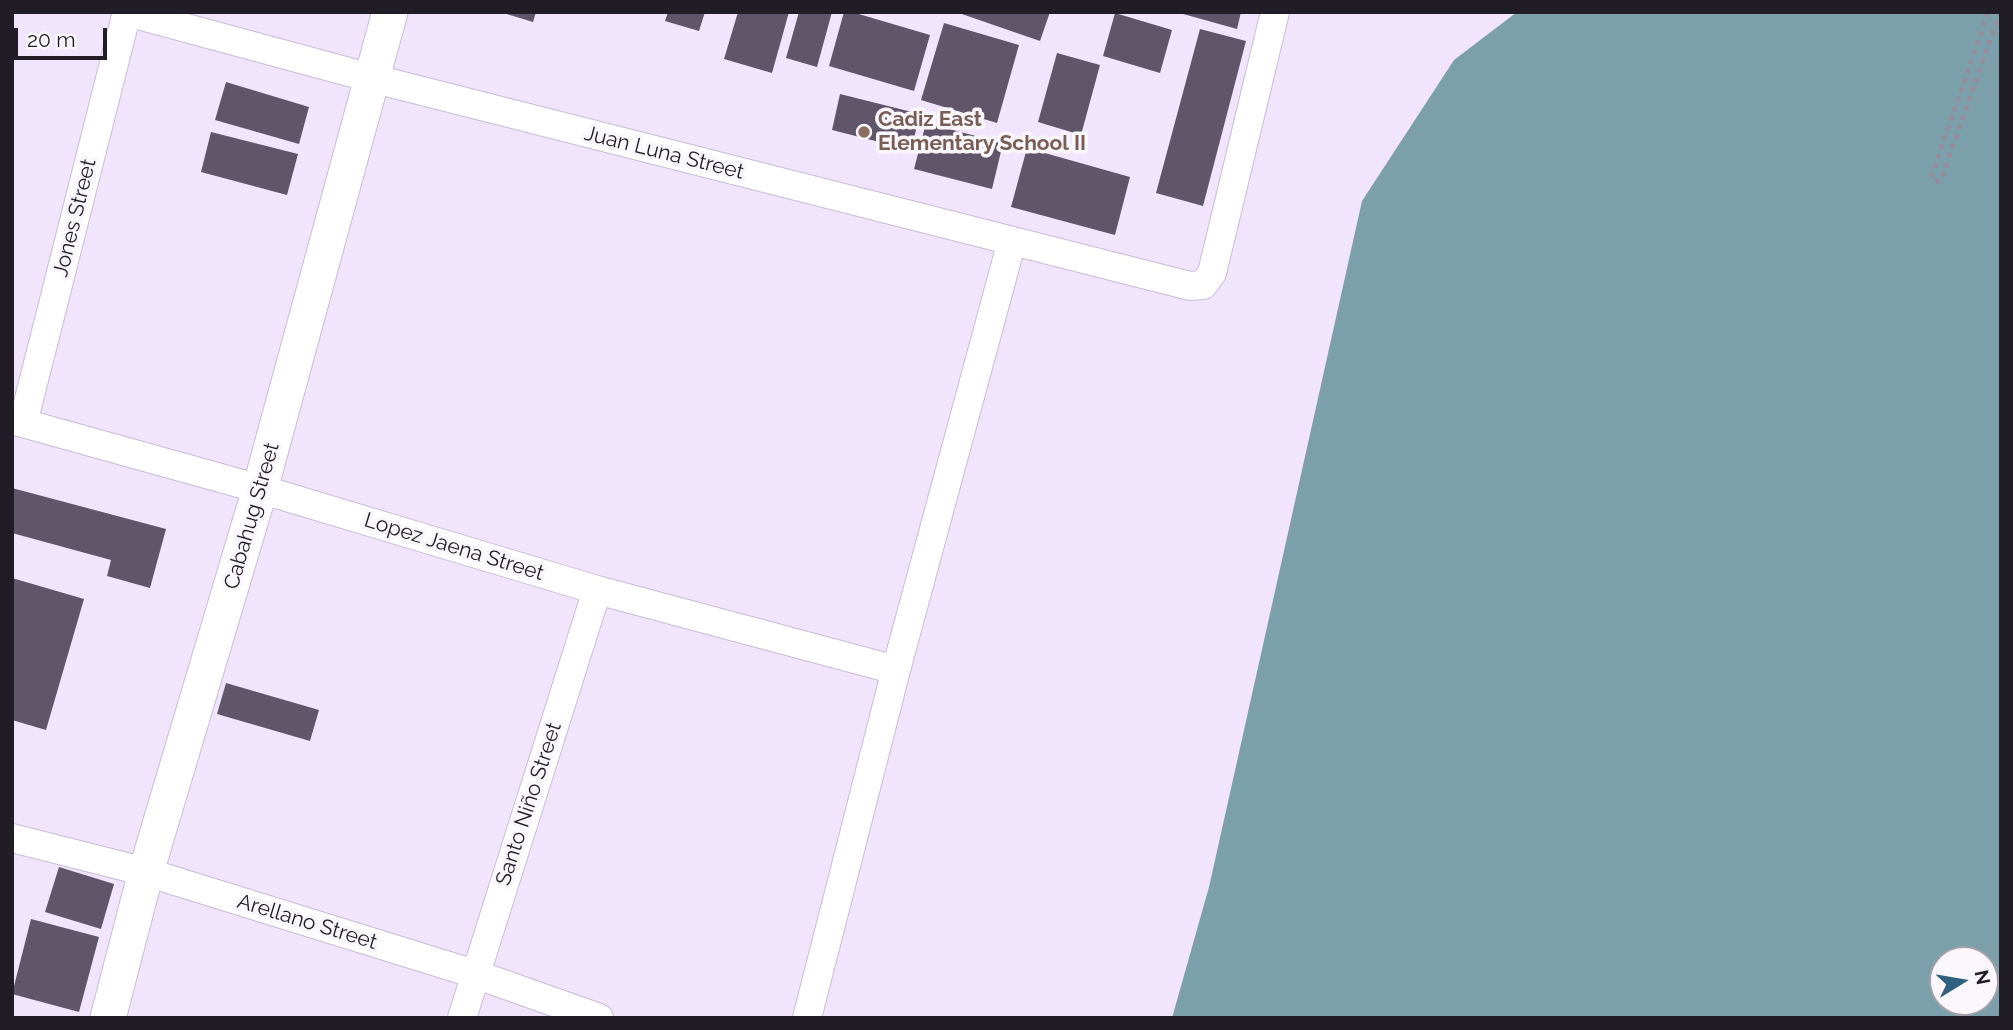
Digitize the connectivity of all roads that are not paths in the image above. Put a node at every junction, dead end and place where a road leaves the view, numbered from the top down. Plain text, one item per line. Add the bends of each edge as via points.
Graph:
1 (127, 12) edge
2 (390, 12) edge
3 (1275, 12) edge
4 (371, 78) junction
5 (1012, 241) junction
6 (18, 421) edge
7 (260, 489) junction
8 (597, 590) junction
9 (896, 670) junction
10 (12, 838) edge
11 (146, 872) junction
12 (475, 974) junction
13 (107, 1018) edge
14 (462, 1018) edge
15 (599, 1018) edge
16 (807, 1018) edge

1 - 4 street, Juan Luna Street
1 - 6 street, Jones Street
2 - 4 street, Cabahug Street
3 - 5 street, Juan Luna Street via 1212,273 1203,285 1189,286
4 - 5 street, Juan Luna Street
4 - 7 street, Cabahug Street
5 - 9 street
6 - 7 street, Lopez Jaena Street
7 - 8 street, Lopez Jaena Street
7 - 11 street, Cabahug Street
8 - 9 street, Lopez Jaena Street
8 - 12 street, Santo Niño Street
9 - 16 street
10 - 11 street, Arellano Street
11 - 12 street, Arellano Street
11 - 13 street, Cabahug Street
12 - 14 street, Santo Niño Street
12 - 15 street, Arellano Street

